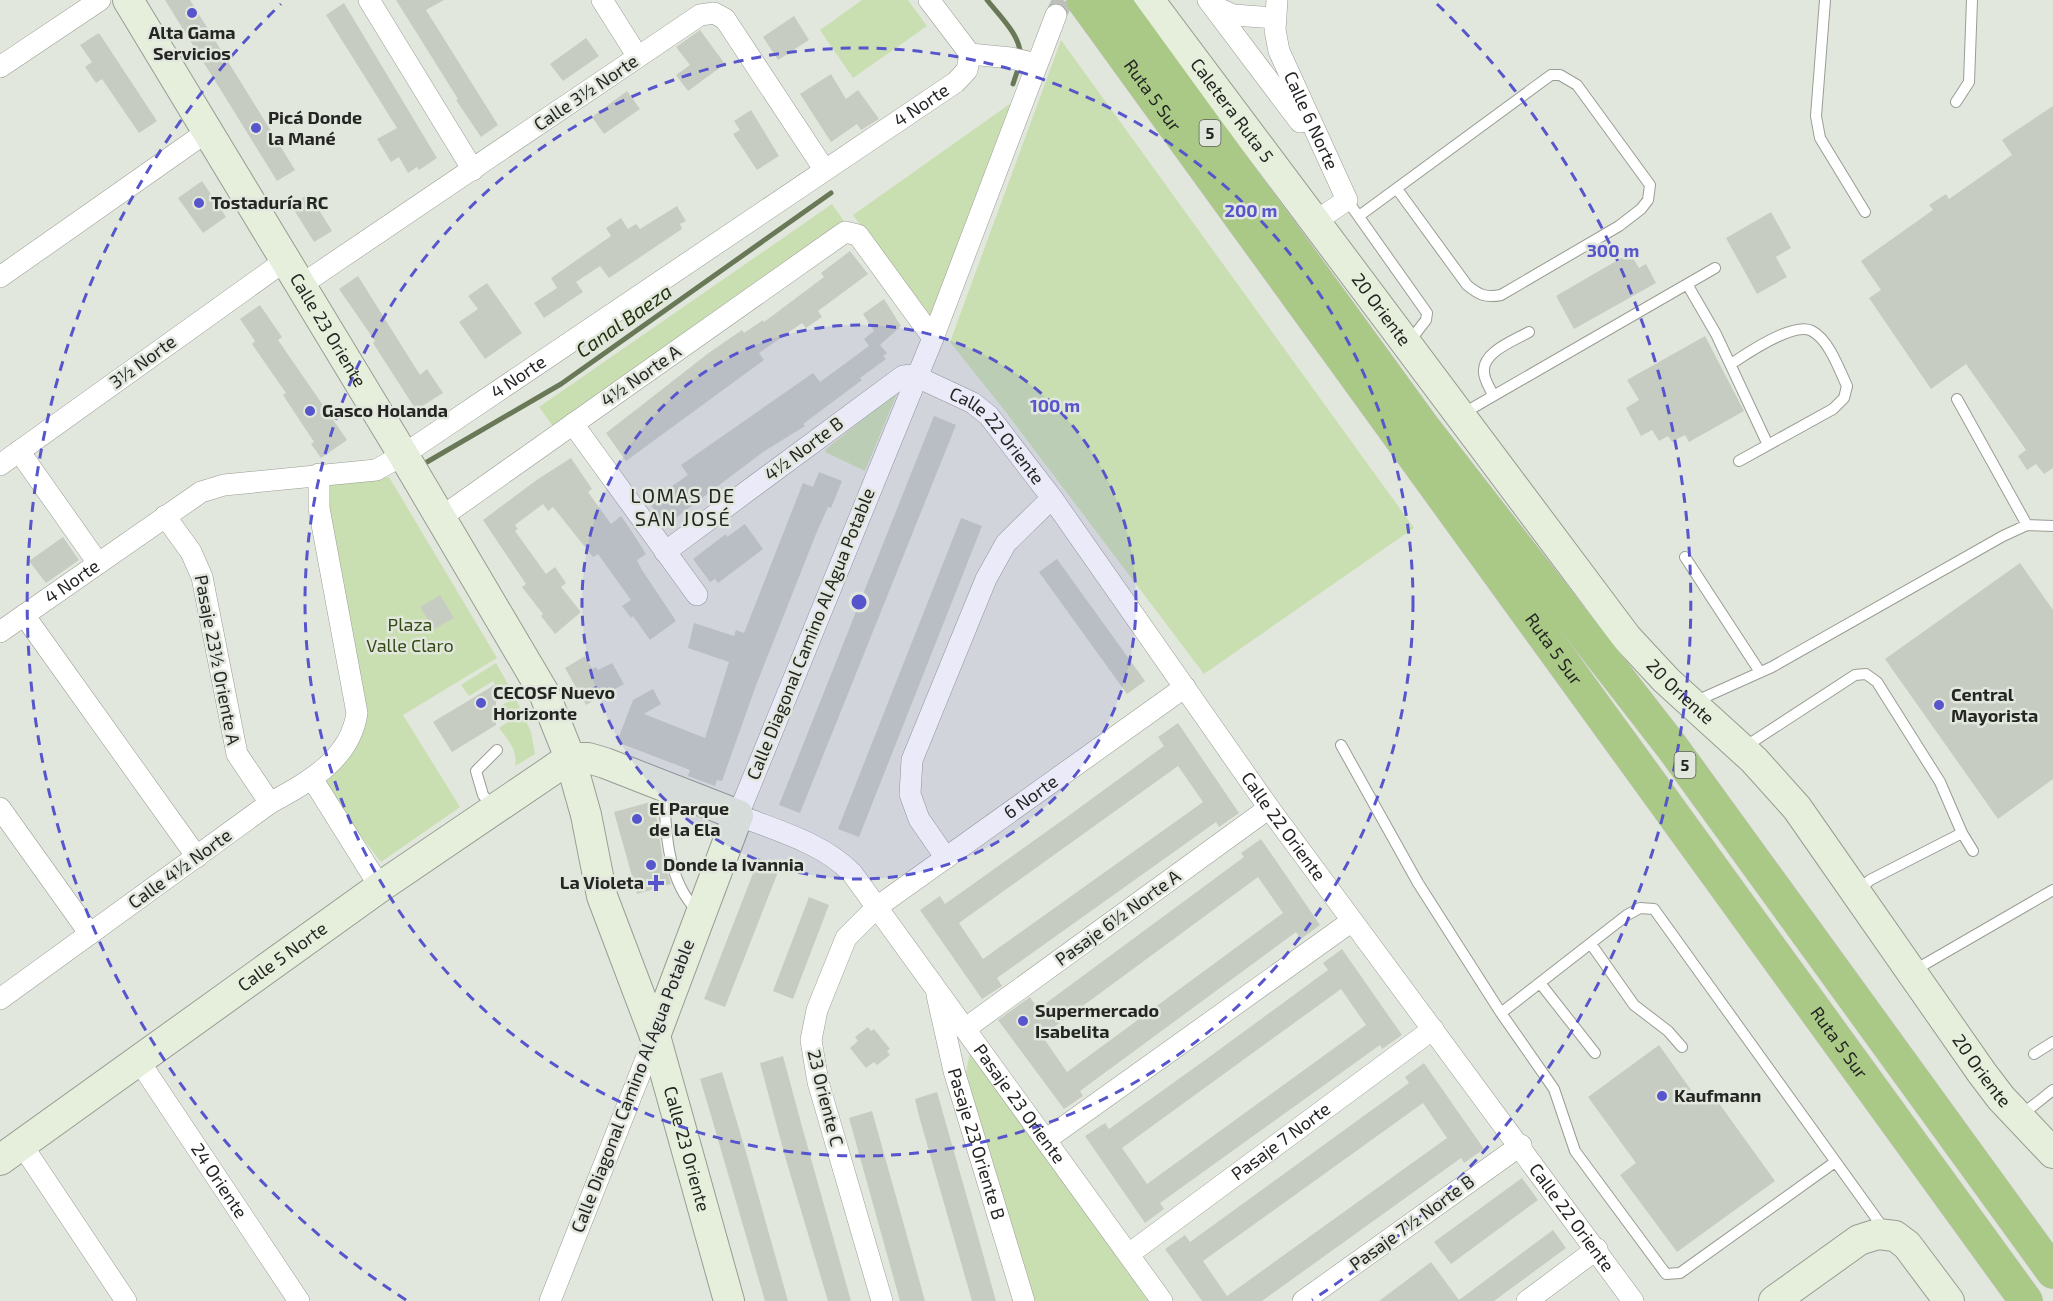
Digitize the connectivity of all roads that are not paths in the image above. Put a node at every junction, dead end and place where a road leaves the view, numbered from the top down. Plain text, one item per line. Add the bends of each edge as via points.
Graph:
1 (100, 0) edge
2 (128, 0) edge
3 (369, 0) edge
4 (602, 0) edge
5 (929, 0) edge
6 (1149, 0) edge
7 (1825, 0) edge
8 (1972, 0) edge
9 (1211, 3) edge
10 (1085, 6) edge
11 (1276, 9) edge
12 (970, 54) junction
13 (638, 57) junction
14 (1025, 61) junction
15 (0, 67) edge
16 (1956, 102) dead end
17 (208, 131) junction
18 (1327, 157) junction
19 (824, 169) junction
20 (473, 170) junction
21 (1397, 189) junction
22 (1353, 208) junction
23 (1865, 212) dead end
24 (1313, 223) junction
25 (286, 260) junction
26 (1715, 268) dead end
27 (0, 277) edge
28 (1688, 284) junction
29 (301, 285) junction
30 (1529, 332) dead end
31 (933, 338) junction
32 (1406, 345) junction
33 (1731, 364) junction
34 (917, 377) junction
35 (1493, 395) junction
36 (1956, 399) dead end
37 (1459, 416) junction
38 (573, 424) junction
39 (1768, 445) junction
40 (19, 451) junction
41 (405, 458) junction
42 (1739, 461) dead end
43 (0, 465) edge
44 (319, 474) junction
45 (1052, 498) junction
46 (165, 516) junction
47 (440, 518) junction
48 (2027, 525) junction
49 (2053, 526) edge
50 (665, 552) junction
51 (1685, 557) dead end
52 (98, 563) junction
53 (697, 595) dead end
54 (24, 615) junction
55 (0, 632) edge
56 (1760, 672) junction
57 (1185, 687) junction
58 (1691, 704) junction
59 (1341, 745) dead end
60 (1742, 749) junction
61 (497, 750) dead end
62 (570, 758) junction
63 (313, 780) junction
64 (663, 786) junction
65 (270, 803) junction
66 (0, 808) edge
67 (494, 808) junction
68 (1269, 808) junction
69 (738, 815) junction
70 (1962, 833) junction
71 (1973, 851) dead end
72 (197, 857) junction
73 (946, 858) junction
74 (380, 887) junction
75 (2053, 890) edge
76 (1856, 892) junction
77 (877, 908) junction
78 (700, 913) junction
79 (1352, 921) junction
80 (90, 934) junction
81 (1591, 944) junction
82 (677, 971) junction
83 (1912, 972) junction
84 (633, 977) junction
85 (1540, 983) junction
86 (935, 986) junction
87 (0, 998) edge
88 (1501, 1012) junction
89 (966, 1028) junction
90 (1434, 1029) junction
91 (655, 1036) junction
92 (2053, 1042) edge
93 (1682, 1047) dead end
94 (1595, 1053) dead end
95 (2034, 1054) dead end
96 (140, 1061) junction
97 (2053, 1090) edge
98 (2018, 1118) junction
99 (1047, 1139) junction
100 (1521, 1145) junction
101 (11, 1153) edge
102 (2053, 1153) edge
103 (1835, 1162) junction
104 (1887, 1234) junction
105 (1597, 1249) junction
106 (1129, 1254) junction
107 (2053, 1272) edge
108 (126, 1301) edge
109 (299, 1301) edge
110 (550, 1301) edge
111 (729, 1301) edge
112 (882, 1301) edge
113 (1024, 1301) edge
114 (1162, 1301) edge
115 (1303, 1301) edge
116 (1527, 1301) edge
117 (1633, 1301) edge
118 (1774, 1301) edge
119 (1949, 1301) edge
120 (2026, 1301) edge

1 - 15 street
2 - 17 street, Calle 23 Oriente
3 - 20 street
4 - 13 street
5 - 12 street
6 - 24 street, Caletera Ruta 5
7 - 23 lane via 1816,116 1820,138
8 - 16 lane via 1969,82
9 - 11 street via 1233,15
9 - 18 street
10 - 14 street, Calle Diagonal Camino Al Agua Potable
10 - 107 highway, Ruta 5 Sur / 5 via 1424,428 1672,747
10 - 120 highway, Ruta 5 Sur / 5
11 - 18 street, Calle 6 Norte via 1279,51
12 - 14 street
12 - 19 street, 4 Norte via 967,70 956,82
13 - 19 street, Calle 3½ Norte via 700,15 720,16 734,30
13 - 20 street, Calle 3½ Norte
14 - 31 street, Calle Diagonal Camino Al Agua Potable
17 - 25 street, Calle 23 Oriente
17 - 27 street
18 - 22 street, Calle 6 Norte
19 - 41 street, 4 Norte
20 - 29 street, Calle 3½ Norte
21 - 21 lane via 1551,75 1560,75 1577,85 1650,185 1641,209 1619,226 1502,295 1490,297 1478,295 1467,285
21 - 22 lane
22 - 24 street
22 - 32 lane via 1427,313 1426,320
24 - 32 street, 20 Oriente
25 - 29 street, Calle 23 Oriente
25 - 40 street, 3½ Norte
26 - 28 lane
28 - 33 lane
28 - 35 lane
29 - 41 street, Calle 23 Oriente
30 - 35 lane via 1496,351 1484,366
31 - 34 street, Calle Diagonal Camino Al Agua Potable
31 - 38 street, 4½ Norte A via 858,235 850,231
32 - 37 street, 20 Oriente
33 - 39 lane
33 - 39 lane via 1769,340 1803,328 1822,340 1847,386 1844,398 1833,409
34 - 45 street, Calle 22 Oriente via 982,409
34 - 50 street, 4½ Norte B via 899,378
34 - 69 street, Calle Diagonal Camino Al Agua Potable
35 - 37 lane
36 - 48 lane
37 - 58 street, 20 Oriente via 1627,638
38 - 47 street, 4½ Norte A
38 - 50 street
39 - 42 lane
40 - 43 street, 3½ Norte
40 - 52 street
41 - 44 street, 4 Norte via 376,470
41 - 47 street, Calle 23 Oriente
44 - 46 street, 4 Norte via 212,488
44 - 63 street, Calle 4½ Norte via 319,508 357,713 354,733
45 - 57 street, Calle 22 Oriente
45 - 73 street via 1006,543 986,579 912,760 910,794 919,819
46 - 52 street, 4 Norte
46 - 65 street, Pasaje 23½ Oriente A via 191,552 202,577 237,754
47 - 62 street, Calle 23 Oriente via 544,693
48 - 49 lane
48 - 56 lane via 1927,576
50 - 53 street
51 - 56 lane
52 - 54 street, 4 Norte
54 - 55 street, 4 Norte
54 - 72 street
56 - 58 lane
57 - 68 street, Calle 22 Oriente
57 - 73 street, 6 Norte
58 - 60 street, 20 Oriente
59 - 88 lane via 1418,883
60 - 70 lane via 1855,675 1866,674 1877,682 1940,782
60 - 76 street, 20 Oriente via 1797,808
61 - 67 lane via 476,771 483,795
62 - 64 street via 597,760
62 - 67 street, Calle 5 Norte
62 - 84 street, Calle 23 Oriente via 602,896
63 - 65 street, Calle 4½ Norte
63 - 74 street
64 - 69 street
64 - 78 lane via 678,884 687,901
65 - 72 street, Calle 4½ Norte
66 - 80 street
67 - 74 street, Calle 5 Norte
68 - 79 street, Calle 22 Oriente
68 - 89 street, Pasaje 6½ Norte A
69 - 77 street via 831,855 852,873
69 - 78 street, Calle Diagonal Camino Al Agua Potable
70 - 71 lane
70 - 76 lane via 1870,880
72 - 80 street, Calle 4½ Norte
73 - 77 street, 6 Norte
74 - 96 street, Calle 5 Norte
75 - 83 lane
76 - 83 street, 20 Oriente
77 - 86 street, Pasaje 23 Oriente
77 - 112 street, 23 Oriente C via 846,938 817,1010 811,1040 818,1082
78 - 82 street, Calle Diagonal Camino Al Agua Potable
79 - 90 street, Calle 22 Oriente
79 - 99 street
80 - 87 street, Calle 4½ Norte
81 - 85 lane
81 - 93 lane via 1634,1005
81 - 103 lane via 1640,908 1654,909
82 - 84 street via 656,982
82 - 91 street, Calle Diagonal Camino Al Agua Potable
83 - 98 street, 20 Oriente
84 - 91 street, Calle 23 Oriente
85 - 88 lane
85 - 94 lane
86 - 89 street, Pasaje 23 Oriente
86 - 113 street, Pasaje 23 Oriente B via 954,1071
88 - 103 lane via 1554,1089 1575,1150 1666,1274 1680,1273
89 - 99 street, Pasaje 23 Oriente
90 - 100 street, Calle 22 Oriente
90 - 106 street, Pasaje 7 Norte
91 - 110 street, Calle Diagonal Camino Al Agua Potable
91 - 111 street, Calle 23 Oriente
92 - 95 lane
96 - 101 street, Calle 5 Norte
96 - 109 street, 24 Oriente
97 - 98 lane
98 - 102 street, 20 Oriente
99 - 106 street, Pasaje 23 Oriente
100 - 105 street, Calle 22 Oriente
100 - 115 street, Pasaje 7½ Norte B
101 - 108 street
103 - 104 lane
104 - 118 street via 1859,1240
104 - 119 street via 1907,1245
105 - 116 street
105 - 117 street, Calle 22 Oriente
106 - 114 street, Pasaje 23 Oriente

